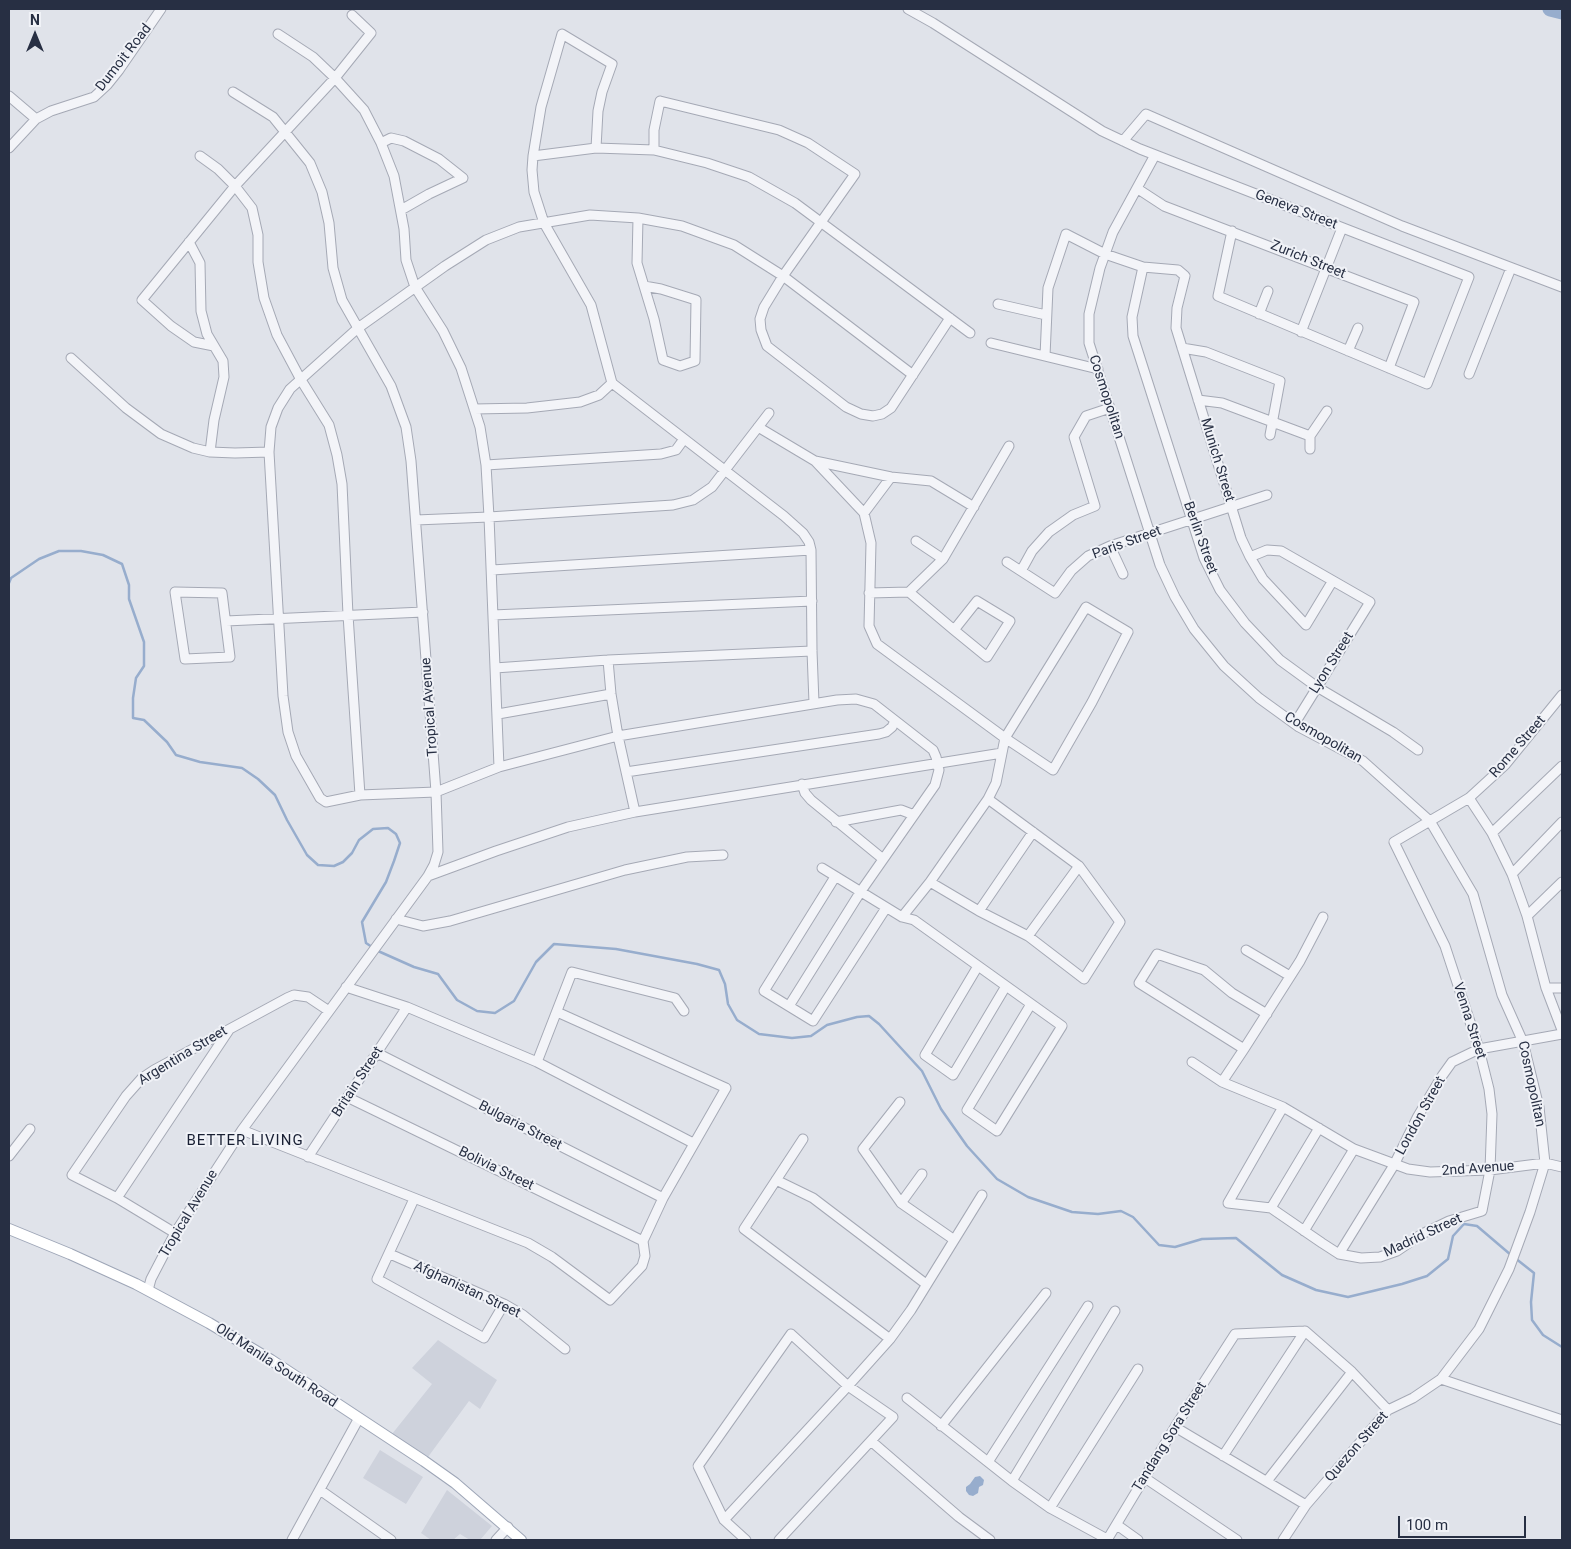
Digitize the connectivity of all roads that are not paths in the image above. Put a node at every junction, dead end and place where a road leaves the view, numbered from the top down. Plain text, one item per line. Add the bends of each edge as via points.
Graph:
1 (161, 9) edge
2 (908, 9) edge
3 (352, 15) dead end
4 (278, 34) dead end
5 (335, 78) junction
6 (233, 92) dead end
7 (9, 96) edge
8 (36, 118) junction
9 (286, 132) junction
10 (1123, 141) junction
11 (381, 143) junction
12 (9, 148) edge
13 (596, 148) junction
14 (654, 150) junction
15 (1155, 155) junction
16 (200, 156) dead end
17 (533, 156) junction
18 (235, 186) junction
19 (1138, 189) junction
20 (401, 210) junction
21 (638, 218) junction
22 (544, 223) junction
23 (821, 223) junction
24 (1342, 228) junction
25 (1232, 231) junction
26 (189, 242) junction
27 (1105, 254) junction
28 (1143, 267) junction
29 (1326, 268) junction
30 (1512, 268) junction
31 (783, 276) junction
32 (644, 286) junction
33 (415, 287) junction
34 (1562, 287) edge
35 (1268, 291) dead end
36 (998, 304) dead end
37 (1259, 314) junction
38 (1046, 315) junction
39 (950, 318) junction
40 (358, 328) junction
41 (1358, 328) dead end
42 (1302, 332) junction
43 (970, 333) dead end
44 (991, 343) dead end
45 (214, 346) junction
46 (1182, 348) junction
47 (1348, 351) junction
48 (1045, 356) junction
49 (71, 358) dead end
50 (1388, 368) junction
51 (1098, 369) junction
52 (1469, 374) dead end
53 (913, 375) junction
54 (301, 380) junction
55 (612, 383) junction
56 (1198, 400) junction
57 (1110, 408) junction
58 (474, 409) junction
59 (1327, 411) dead end
60 (769, 413) dead end
61 (1272, 422) junction
62 (758, 427) junction
63 (1270, 435) dead end
64 (1310, 436) junction
65 (684, 439) junction
66 (1009, 446) dead end
67 (1310, 449) dead end
68 (210, 452) junction
69 (269, 452) junction
70 (814, 461) junction
71 (486, 465) junction
72 (725, 471) junction
73 (891, 477) junction
74 (1267, 495) dead end
75 (974, 507) junction
76 (1232, 507) junction
77 (864, 513) junction
78 (489, 517) junction
79 (416, 520) junction
80 (1192, 520) junction
81 (1150, 533) junction
82 (916, 541) dead end
83 (1110, 546) junction
84 (811, 550) junction
85 (1250, 557) junction
86 (943, 558) junction
87 (1007, 562) dead end
88 (492, 570) junction
89 (1021, 571) junction
90 (1122, 574) dead end
91 (1332, 582) junction
92 (909, 592) junction
93 (870, 593) junction
94 (812, 601) junction
95 (423, 612) junction
96 (493, 615) junction
97 (348, 616) junction
98 (280, 618) junction
99 (226, 621) junction
100 (954, 630) junction
101 (812, 652) junction
102 (608, 660) junction
103 (495, 668) junction
104 (1317, 687) junction
105 (611, 694) junction
106 (1562, 695) edge
107 (814, 703) junction
108 (498, 714) junction
109 (895, 721) junction
110 (1295, 723) junction
111 (618, 736) junction
112 (1005, 738) junction
113 (1418, 750) dead end
114 (1002, 753) junction
115 (938, 762) junction
116 (1562, 766) edge
117 (499, 767) junction
118 (626, 772) junction
119 (802, 784) junction
120 (436, 792) junction
121 (360, 795) junction
122 (988, 798) junction
123 (1469, 798) junction
124 (635, 812) junction
125 (914, 815) junction
126 (1430, 821) junction
127 (836, 822) junction
128 (1562, 822) edge
129 (1033, 832) junction
130 (1492, 833) junction
131 (1394, 842) joint
132 (723, 854) dead end
133 (883, 859) junction
134 (1079, 866) junction
135 (822, 868) dead end
136 (1512, 874) junction
137 (428, 876) junction
138 (835, 877) junction
139 (930, 882) junction
140 (1562, 882) edge
141 (861, 891) junction
142 (886, 908) junction
143 (980, 911) junction
144 (1527, 916) junction
145 (902, 917) junction
146 (1323, 917) dead end
147 (396, 919) junction
148 (1028, 936) junction
149 (1246, 950) dead end
150 (978, 966) junction
151 (1290, 976) junction
152 (1006, 986) junction
153 (346, 987) junction
154 (1546, 988) junction
155 (1562, 988) edge
156 (1031, 1004) junction
157 (789, 1006) junction
158 (407, 1007) junction
159 (329, 1011) junction
160 (684, 1011) dead end
161 (557, 1012) junction
162 (1267, 1014) junction
163 (231, 1027) junction
164 (1562, 1030) edge
165 (1562, 1034) edge
166 (1523, 1042) junction
167 (1244, 1049) junction
168 (1480, 1049) junction
169 (377, 1054) junction
170 (537, 1062) junction
171 (1192, 1062) dead end
172 (1222, 1082) junction
173 (349, 1098) junction
174 (900, 1102) dead end
175 (1283, 1108) junction
176 (30, 1128) dead end
177 (1319, 1128) junction
178 (242, 1130) junction
179 (803, 1139) dead end
180 (693, 1143) junction
181 (1354, 1148) junction
182 (9, 1156) edge
183 (308, 1157) junction
184 (1545, 1163) junction
185 (1394, 1165) junction
186 (1562, 1167) edge
187 (1490, 1170) junction
188 (922, 1174) dead end
189 (776, 1180) junction
190 (982, 1195) dead end
191 (117, 1198) junction
192 (663, 1198) junction
193 (414, 1199) junction
194 (901, 1203) junction
195 (1271, 1208) junction
196 (1482, 1211) joint
197 (9, 1229) edge
198 (1304, 1231) junction
199 (175, 1233) junction
200 (954, 1240) junction
201 (643, 1241) junction
202 (390, 1254) junction
203 (1339, 1254) junction
204 (1509, 1269) joint
205 (926, 1284) junction
206 (148, 1290) junction
207 (1046, 1293) dead end
208 (504, 1304) junction
209 (1088, 1306) dead end
210 (1115, 1312) dead end
211 (1305, 1331) junction
212 (890, 1339) junction
213 (565, 1349) dead end
214 (1138, 1369) dead end
215 (1352, 1372) junction
216 (1441, 1379) junction
217 (848, 1386) junction
218 (907, 1398) dead end
219 (1388, 1410) junction
220 (359, 1418) junction
221 (1562, 1420) edge
222 (941, 1426) junction
223 (1175, 1427) junction
224 (871, 1441) junction
225 (1223, 1456) junction
226 (988, 1462) junction
227 (1144, 1478) junction
228 (1012, 1481) junction
229 (1267, 1481) junction
230 (320, 1490) junction
231 (1306, 1505) junction
232 (1050, 1508) junction
233 (724, 1520) junction
234 (1117, 1525) junction
235 (508, 1527) junction
236 (292, 1540) edge
237 (391, 1540) edge
238 (496, 1540) edge
239 (521, 1540) edge
240 (746, 1540) edge
241 (779, 1540) edge
242 (990, 1540) edge
243 (1107, 1540) edge
244 (1138, 1540) edge
245 (1237, 1540) edge
246 (1283, 1540) edge

1 - 8 street, Dumoit Road via 119,70 94,97
2 - 10 street, Geneva Street
3 - 5 street via 371,33
4 - 5 street via 313,56
5 - 9 street
5 - 11 street via 364,110
6 - 9 street, Tropical Avenue via 273,117
7 - 8 street
8 - 12 street, Dumoit Road
9 - 18 street
9 - 40 street, Tropical Avenue via 310,163 322,192 333,268 342,300
10 - 15 street, Geneva Street
10 - 30 street via 1146,114 1402,226
11 - 20 street via 394,176
11 - 20 street via 391,138 404,141 439,159 462,178
13 - 14 street
13 - 17 street
13 - 17 street via 600,102 612,64 562,34 541,107
14 - 23 street via 707,162 749,177 795,203
14 - 23 street via 660,100 779,130 808,143 855,174
15 - 19 street, Cosmopolitan
15 - 24 street, Geneva Street
16 - 18 street
17 - 22 street via 534,192
18 - 26 street
18 - 54 street via 252,208 264,298 277,335
19 - 25 street, Zurich Street via 1164,206
19 - 27 street, Cosmopolitan via 1113,232
20 - 33 street via 406,260
21 - 22 street via 590,215
21 - 31 street via 682,226 734,245
21 - 32 street via 637,263
22 - 33 street via 519,227 486,240
22 - 55 street via 591,305
23 - 31 street
23 - 39 street
24 - 29 street
24 - 50 street, Geneva Street via 1469,277 1427,384
25 - 29 street, Zurich Street
25 - 37 street via 1218,296
26 - 45 street via 200,263 201,311
26 - 45 street via 142,300 194,342
27 - 28 street
27 - 38 street via 1066,234 1048,288
27 - 51 street, Cosmopolitan via 1089,314 1089,343
28 - 46 street, Munich Street via 1178,270 1186,276 1177,308 1176,328
28 - 80 street, Berlin Street via 1132,317 1133,336
29 - 42 street
29 - 50 street, Zurich Street via 1414,302
30 - 34 street
30 - 52 street
31 - 53 street
31 - 53 street via 760,319 760,330 767,346 846,407 861,414 882,414 891,408
32 - 32 street via 663,360 680,366 696,361 696,300
33 - 40 street
33 - 58 street via 444,331 461,368
35 - 37 street
36 - 38 street
37 - 42 street
38 - 48 street
39 - 43 street
39 - 53 street
40 - 54 street
40 - 79 street, Tropical Avenue via 391,386 406,427
41 - 47 street
42 - 47 street
44 - 48 street
45 - 68 street via 223,361 224,377
46 - 56 street, Munich Street
46 - 61 street via 1206,352 1280,381
47 - 50 street
48 - 51 street
49 - 68 street via 126,408 161,434
51 - 57 street, Cosmopolitan
54 - 69 street via 290,389 278,408 271,427
54 - 97 street via 329,426 337,455 342,484
55 - 58 street via 599,395 580,402
55 - 65 street
56 - 61 street via 1222,403
56 - 76 street, Munich Street
57 - 81 street, Cosmopolitan
57 - 89 street via 1086,416 1074,437 1095,506 1073,515 1050,532 1032,550
58 - 71 street
59 - 64 street
60 - 62 street
61 - 63 street
61 - 64 street
62 - 70 street
62 - 72 street
64 - 67 street
65 - 71 street via 676,450 661,454
65 - 72 street
66 - 75 street
68 - 69 street
69 - 98 street
70 - 73 street
70 - 77 street
71 - 78 street
72 - 78 street via 700,496 674,505
72 - 84 street via 803,533
73 - 75 street via 930,481
73 - 77 street
74 - 76 street, Paris Street
75 - 86 street
76 - 80 street, Paris Street
76 - 85 street, Munich Street
77 - 93 street via 871,543
78 - 79 street
78 - 88 street
79 - 95 street, Tropical Avenue
80 - 81 street, Paris Street
80 - 104 street, Berlin Street via 1204,558 1220,590 1245,624 1280,660
81 - 83 street, Paris Street
81 - 110 street, Cosmopolitan via 1160,565 1194,629 1224,666 1259,698
82 - 86 street
83 - 89 street, Paris Street via 1088,556 1071,571 1055,593
83 - 90 street
84 - 88 street
84 - 94 street
85 - 91 street via 1267,550 1281,551
85 - 91 street, Munich Street via 1263,579 1306,625
86 - 92 street
87 - 89 street, Paris Street
88 - 96 street
91 - 104 street, Lyon Street via 1370,602
92 - 93 street
92 - 100 street
93 - 112 street via 869,626 877,644
94 - 96 street
94 - 101 street
95 - 97 street
95 - 120 street, Tropical Avenue
96 - 103 street
97 - 98 street
97 - 121 street
98 - 99 street
98 - 121 street via 283,696 288,732 296,756 320,798 326,802
99 - 99 street via 230,657 185,659 175,592 222,593
100 - 100 street via 987,657 1010,621 977,601
101 - 102 street
101 - 107 street
102 - 103 street
102 - 105 street
103 - 108 street
104 - 110 street, Lyon Street
104 - 113 street, Berlin Street
105 - 108 street
105 - 111 street
106 - 123 street, Rome Street via 1505,765
107 - 109 street via 864,700
107 - 111 street
108 - 117 street
109 - 115 street via 933,750
109 - 118 street via 886,732 879,734
110 - 126 street, Cosmopolitan via 1363,761
111 - 117 street
111 - 118 street
112 - 112 street via 1086,607 1128,632 1053,770
112 - 114 street
114 - 115 street
114 - 122 street via 996,784
115 - 119 street
115 - 125 street via 935,785
116 - 130 street
117 - 120 street
118 - 124 street
119 - 124 street
119 - 127 street via 811,800
120 - 121 street
120 - 137 street, Tropical Avenue via 438,852
122 - 129 street
122 - 139 street
123 - 126 street, Rome Street
123 - 130 street
124 - 137 street via 568,827
125 - 127 street via 901,810
125 - 133 street
126 - 131 street, Rome Street
126 - 166 street, Cosmopolitan via 1473,894 1502,995
127 - 133 street
128 - 136 street
129 - 134 street
129 - 143 street
130 - 136 street
131 - 168 street, Venna Street via 1445,946
132 - 147 street via 687,857 633,868 450,921 423,926
133 - 141 street
134 - 148 street
134 - 148 street via 1120,922 1084,979
135 - 138 street
136 - 144 street
137 - 147 street, Tropical Avenue
138 - 141 street
138 - 157 street via 764,991
139 - 143 street
139 - 145 street
140 - 144 street
141 - 142 street
141 - 157 street
142 - 145 street
142 - 157 street via 813,1021
143 - 148 street
144 - 154 street
145 - 150 street via 914,920
146 - 151 street
147 - 153 street, Tropical Avenue
149 - 151 street
150 - 152 street
150 - 152 street via 925,1055 953,1075
151 - 162 street
152 - 156 street
153 - 158 street
153 - 159 street, Tropical Avenue
154 - 155 street
154 - 164 street
156 - 156 street via 1062,1026 997,1131 967,1110
158 - 169 street, Britain Street
158 - 170 street
159 - 163 street, Argentina Street via 308,997 294,995
159 - 178 street, Tropical Avenue
160 - 161 street via 675,998 572,972
161 - 170 street
161 - 180 street via 726,1088
162 - 167 street
162 - 167 street via 1232,993 1204,970 1157,954 1139,983
163 - 191 street
163 - 191 street, Argentina Street via 154,1070 133,1086 72,1175
165 - 166 street, London Street
166 - 168 street, London Street
166 - 184 street, Cosmopolitan via 1538,1107
167 - 172 street
168 - 185 street, London Street via 1452,1062 1418,1116
168 - 187 street, Venna Street via 1492,1114
169 - 173 street, Britain Street
169 - 192 street, Bulgaria Street
170 - 180 street
171 - 172 street, 2nd Avenue
172 - 175 street, 2nd Avenue
173 - 183 street, Britain Street
173 - 201 street, Bolivia Street
174 - 194 street via 863,1149
175 - 177 street, 2nd Avenue
175 - 195 street, Madrid Street via 1228,1203
176 - 182 street
177 - 181 street, 2nd Avenue
177 - 195 street
178 - 183 street
178 - 199 street, Tropical Avenue
179 - 189 street
180 - 192 street
181 - 185 street, 2nd Avenue
181 - 198 street
183 - 193 street
184 - 186 street, 2nd Avenue
184 - 187 street, 2nd Avenue
184 - 204 street, Cosmopolitan
185 - 187 street, 2nd Avenue via 1430,1172
185 - 203 street, London Street
187 - 196 street, Venna Street
188 - 194 street
189 - 205 street via 813,1198
189 - 212 street via 744,1229
190 - 200 street
191 - 199 street
192 - 201 street
193 - 201 street via 528,1243 610,1300 642,1266 646,1256
193 - 202 street
194 - 200 street
195 - 198 street, Madrid Street
196 - 203 street, Madrid Street via 1422,1234 1397,1252 1361,1258
197 - 206 main road, Old Manila South Road
198 - 203 street, Madrid Street
199 - 206 street, Tropical Avenue
200 - 205 street
202 - 208 street, Afghanistan Street
202 - 208 street via 377,1279 484,1338
204 - 216 street, Quezon Street via 1479,1330
205 - 212 street
206 - 220 main road, Old Manila South Road via 271,1360
207 - 222 street
208 - 213 street, Afghanistan Street
209 - 226 street
210 - 228 street
211 - 215 street
211 - 223 street, Tandang Sora Street via 1235,1334
211 - 225 street
212 - 217 street
214 - 232 street
215 - 219 street
215 - 229 street
216 - 219 street, Quezon Street
216 - 221 street
217 - 224 street via 893,1417
217 - 233 street
217 - 233 street via 791,1334 698,1466
218 - 222 street
219 - 231 street, Quezon Street
220 - 230 street
220 - 235 main road, Old Manila South Road via 455,1483
222 - 226 street
223 - 225 street
223 - 227 street, Tandang Sora Street
224 - 241 street
224 - 242 street
225 - 229 street
226 - 228 street
227 - 234 street, Tandang Sora Street
227 - 245 street
228 - 232 street
229 - 231 street
230 - 236 street
230 - 237 street
231 - 246 street, Quezon Street
232 - 243 street
233 - 240 street
234 - 243 street, Tandang Sora Street
234 - 244 street
235 - 238 street
235 - 239 main road, Old Manila South Road

